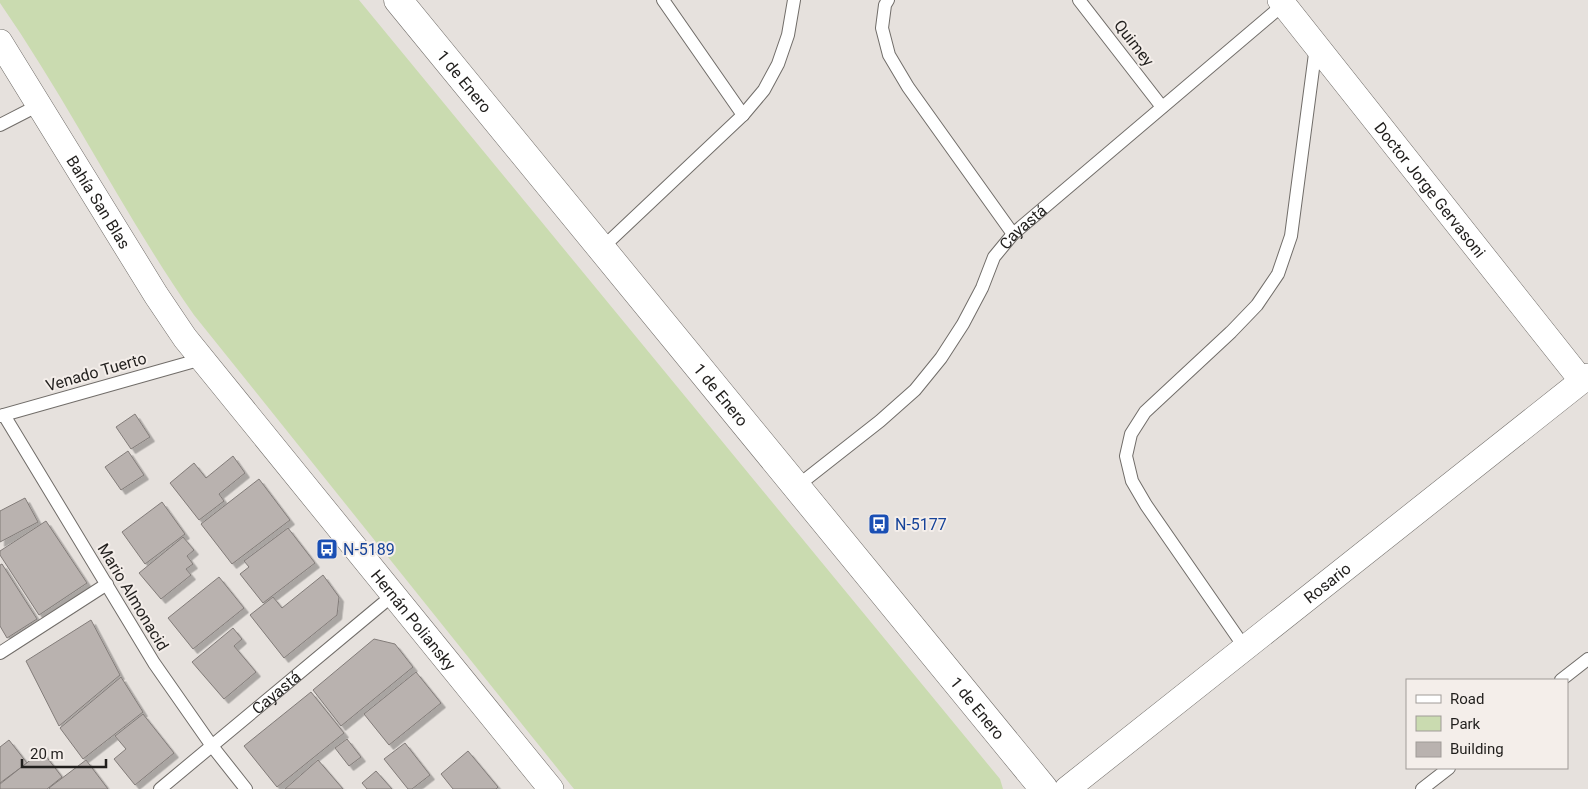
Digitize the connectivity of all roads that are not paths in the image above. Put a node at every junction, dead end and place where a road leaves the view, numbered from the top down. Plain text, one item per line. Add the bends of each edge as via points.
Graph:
1 (398, 0) edge
2 (663, 0) edge
3 (794, 0) edge
4 (888, 0) edge
5 (1079, 0) edge
6 (1285, 2) edge
7 (0, 42) edge
8 (1316, 44) junction
9 (39, 105) junction
10 (1162, 107) junction
11 (743, 115) junction
12 (0, 125) edge
13 (1013, 234) junction
14 (601, 249) junction
15 (202, 359) junction
16 (1585, 378) edge
17 (2, 415) edge
18 (796, 487) junction
19 (106, 584) junction
20 (393, 595) junction
21 (1245, 648) junction
22 (0, 653) edge
23 (1588, 659) edge
24 (1562, 679) edge
25 (212, 746) junction
26 (1448, 769) edge
27 (160, 789) edge
28 (246, 789) edge
29 (551, 789) edge
30 (1044, 789) edge
31 (1067, 789) edge
32 (1422, 789) edge

1 - 14 main road, 1 de Enero
2 - 11 lane
3 - 11 lane via 788,35 778,64 764,90
4 - 13 lane via 882,28 889,55 908,87
5 - 10 lane, Quimey
6 - 8 street, Doctor Jorge Gervasoni
6 - 10 lane, Cayastá
7 - 9 street, Bahía San Blas
8 - 16 street, Doctor Jorge Gervasoni
8 - 21 lane via 1291,236 1278,274 1238,325 1144,412 1131,434 1126,456 1132,481 1146,505
9 - 12 lane
9 - 15 street, Bahía San Blas via 156,295
10 - 13 lane, Cayastá
11 - 14 lane
13 - 18 lane, Cayastá via 994,257 963,324 915,390
14 - 18 main road, 1 de Enero
15 - 17 lane, Venado Tuerto
15 - 20 street, Hernán Poliansky
16 - 21 street, Rosario
17 - 19 lane, Mario Almonacid
18 - 30 main road, 1 de Enero
19 - 22 lane
19 - 25 lane, Mario Almonacid via 154,663
20 - 25 lane, Cayastá
20 - 29 street, Hernán Poliansky
21 - 31 street, Rosario
23 - 24 lane
25 - 27 lane, Cayastá
25 - 28 lane, Mario Almonacid
26 - 32 lane

